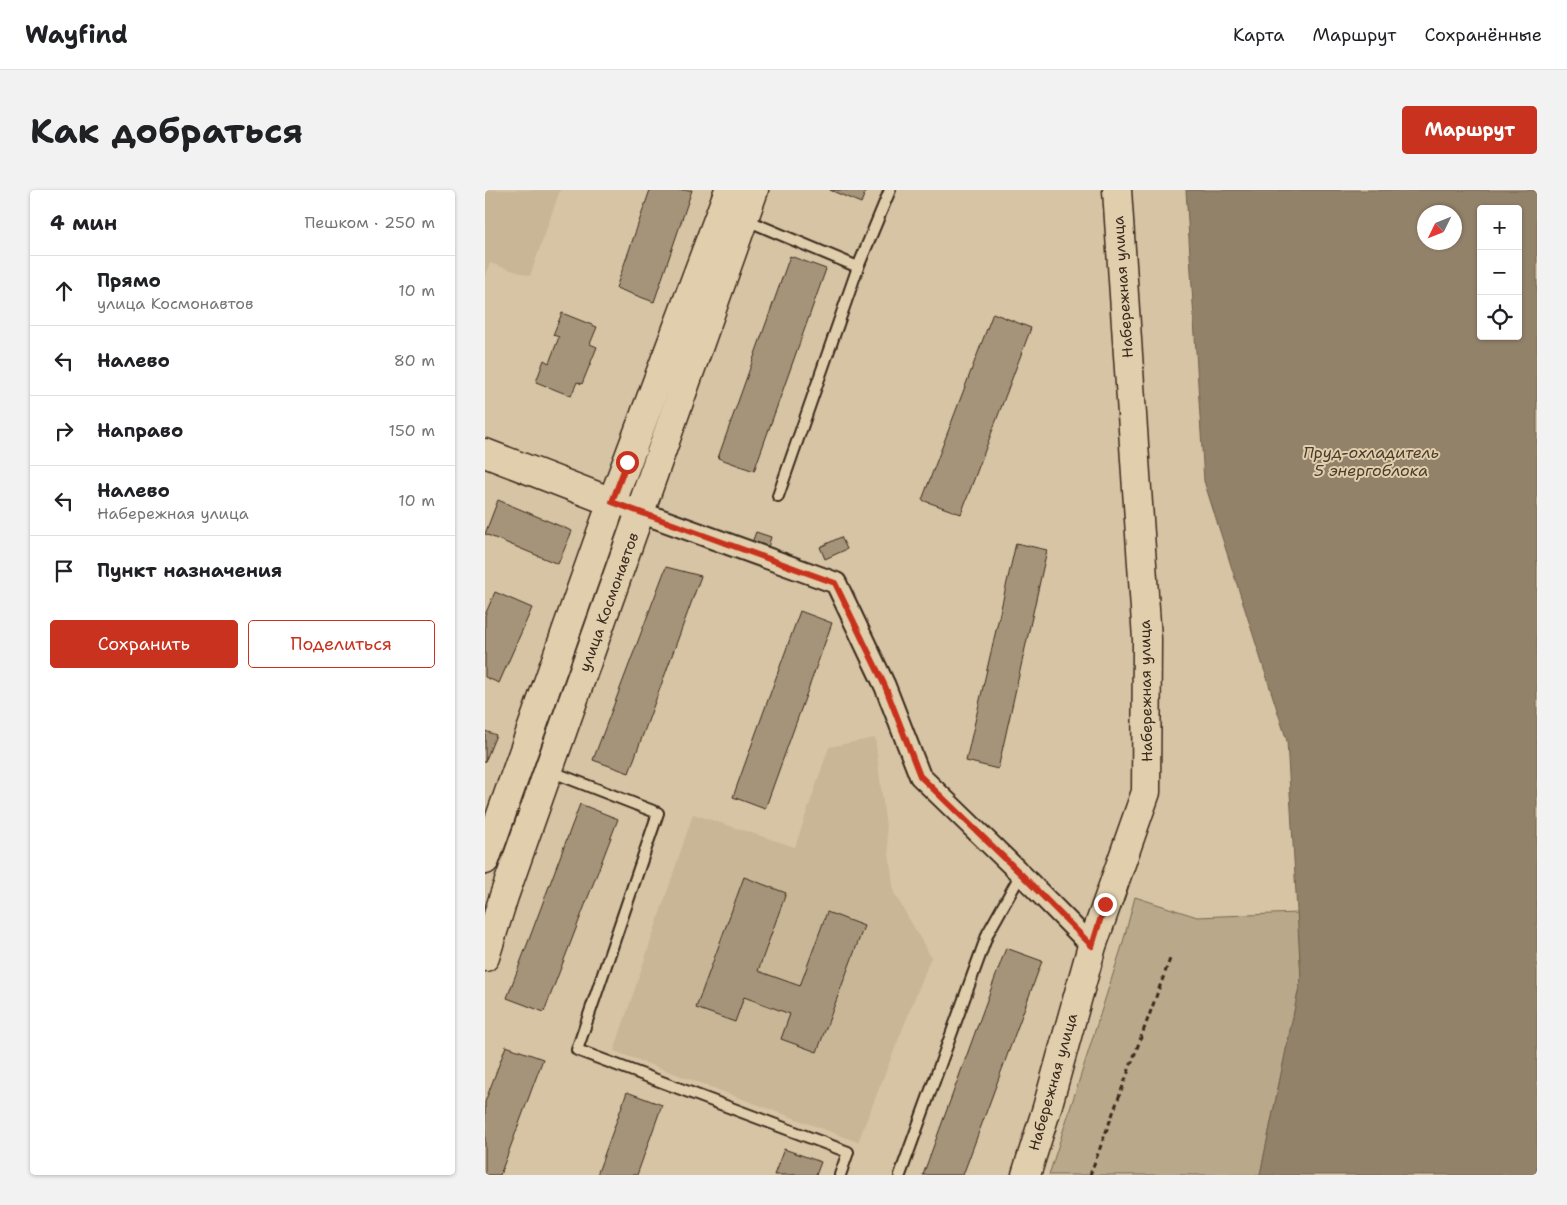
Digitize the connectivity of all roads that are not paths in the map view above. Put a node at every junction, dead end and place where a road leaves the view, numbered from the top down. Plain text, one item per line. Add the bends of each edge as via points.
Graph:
1 (729, 190) edge
2 (753, 190) edge
3 (890, 190) edge
4 (1117, 190) edge
5 (743, 219) junction
6 (858, 267) junction
7 (485, 453) edge
8 (778, 496) dead end
9 (612, 502) junction
10 (640, 513) junction
11 (549, 770) junction
12 (485, 860) edge
13 (1021, 874) junction
14 (1092, 946) junction
15 (485, 957) edge
16 (840, 1175) edge
17 (900, 1175) edge
18 (1026, 1175) edge

1 - 9 street, улица Космонавтов
2 - 5 street, улица Космонавтов
3 - 6 lane
4 - 14 street, Набережная улица via 1147,639 1146,792
5 - 6 lane
5 - 10 street, улица Космонавтов
6 - 8 lane
7 - 9 street
9 - 10 street
9 - 12 street, улица Космонавтов
10 - 11 street, улица Космонавтов
10 - 13 street via 835,583 885,686 920,776
11 - 15 street, улица Космонавтов
11 - 16 lane via 658,813 577,1050 848,1152
13 - 14 street
13 - 17 lane via 988,933
14 - 18 street, Набережная улица

